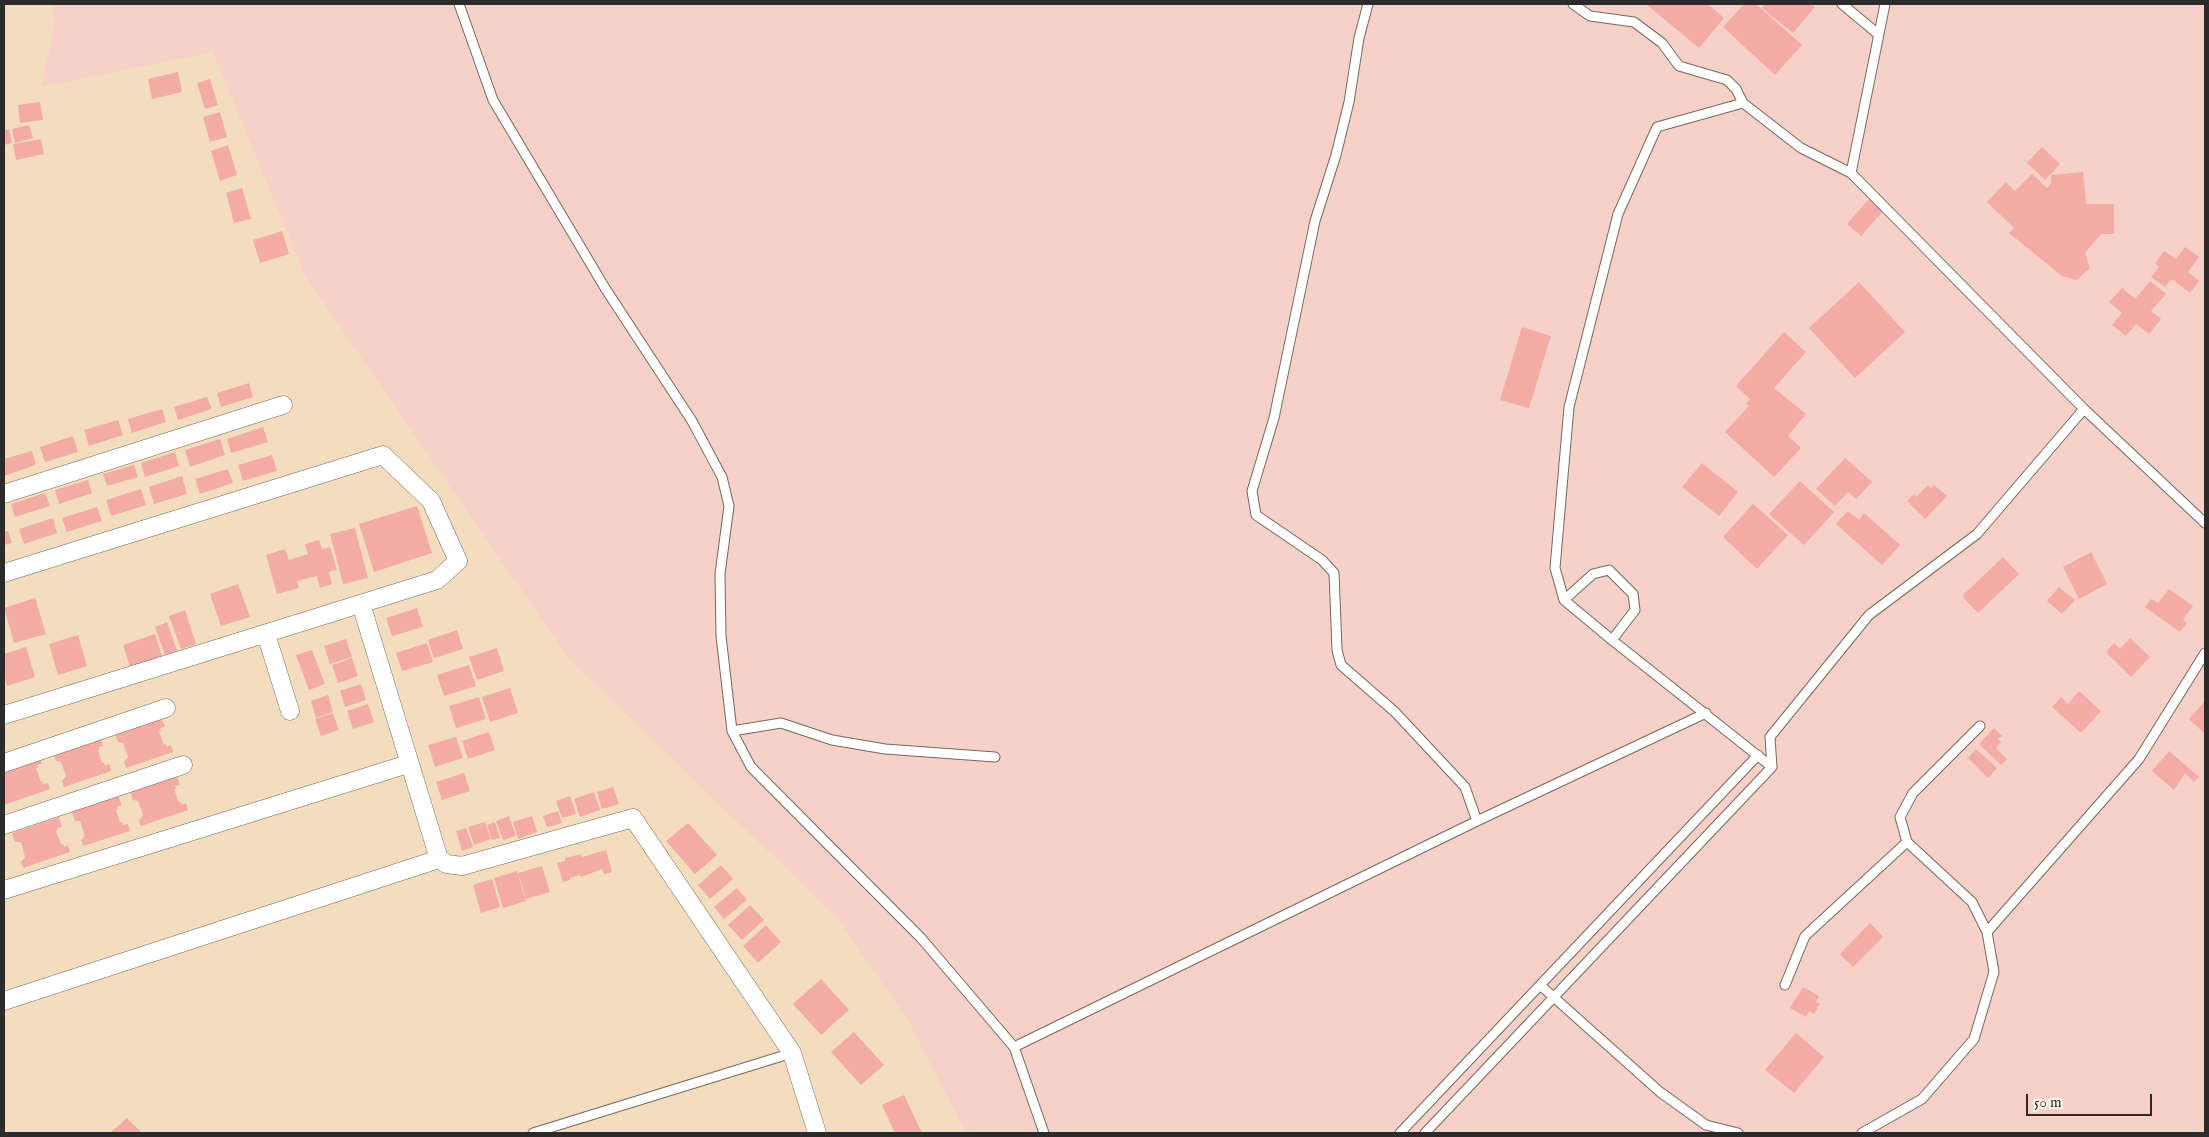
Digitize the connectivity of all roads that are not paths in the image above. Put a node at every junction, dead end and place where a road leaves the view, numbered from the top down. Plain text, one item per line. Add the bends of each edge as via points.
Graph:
1 (459, 4) edge
2 (1368, 4) edge
3 (1573, 4) edge
4 (1842, 4) edge
5 (1885, 4) edge
6 (1878, 34) junction
7 (1743, 103) junction
8 (1851, 173) junction
9 (282, 405) dead end
10 (2084, 409) junction
11 (4, 494) edge
12 (2205, 522) edge
13 (4, 573) edge
14 (1564, 600) junction
15 (361, 604) junction
16 (266, 634) junction
17 (1612, 640) junction
18 (2205, 652) edge
19 (166, 708) dead end
20 (290, 711) dead end
21 (1706, 713) junction
22 (4, 715) edge
23 (1980, 726) dead end
24 (732, 731) junction
25 (1758, 755) junction
26 (995, 757) dead end
27 (4, 763) edge
28 (183, 764) dead end
29 (408, 764) junction
30 (1772, 767) junction
31 (1476, 821) junction
32 (4, 825) edge
33 (1907, 842) junction
34 (439, 859) junction
35 (4, 890) edge
36 (1987, 932) junction
37 (1540, 985) junction
38 (1785, 985) dead end
39 (1552, 998) junction
40 (4, 1001) edge
41 (1014, 1047) junction
42 (792, 1053) junction
43 (533, 1133) edge
44 (817, 1133) edge
45 (1044, 1133) edge
46 (1400, 1133) edge
47 (1425, 1133) edge
48 (1738, 1133) edge
49 (1862, 1133) edge

1 - 24 lane via 494,100 605,288 692,421 722,477 729,506 720,574 721,636
2 - 31 lane via 1359,38 1350,102 1315,221 1274,418 1252,491 1256,515 1322,560 1334,574 1337,650 1341,665 1395,712 1465,787
3 - 7 lane via 1590,16 1634,22 1662,43 1679,66 1727,80
4 - 6 lane
5 - 6 lane
6 - 8 lane
7 - 8 lane via 1801,148
7 - 14 lane via 1657,127 1618,214 1569,407 1555,568
8 - 10 lane
9 - 11 street
10 - 12 lane
10 - 30 lane via 1977,534 1869,615 1770,737
13 - 15 street via 383,455 431,501 458,562 436,580
14 - 17 lane
14 - 17 lane via 1593,574 1609,570 1633,594 1635,610
15 - 16 street
15 - 29 street
16 - 20 street
16 - 22 street
17 - 21 lane
18 - 36 lane via 2139,759
19 - 27 street
21 - 25 lane
21 - 31 lane
23 - 33 lane via 1913,793 1900,817
24 - 26 lane via 781,723 832,740 886,749
24 - 41 lane via 750,767 922,938
25 - 30 lane
25 - 37 lane
28 - 32 street
29 - 34 street
29 - 35 street
30 - 39 lane
31 - 41 lane
33 - 36 lane via 1972,902
33 - 38 lane via 1805,936
34 - 40 street
34 - 42 street via 462,866 633,818
36 - 49 lane via 1994,972 1974,1039 1922,1099
37 - 39 lane
37 - 46 lane
39 - 47 lane
39 - 48 lane via 1675,1103 1706,1125
41 - 45 lane
42 - 43 lane
42 - 44 street

